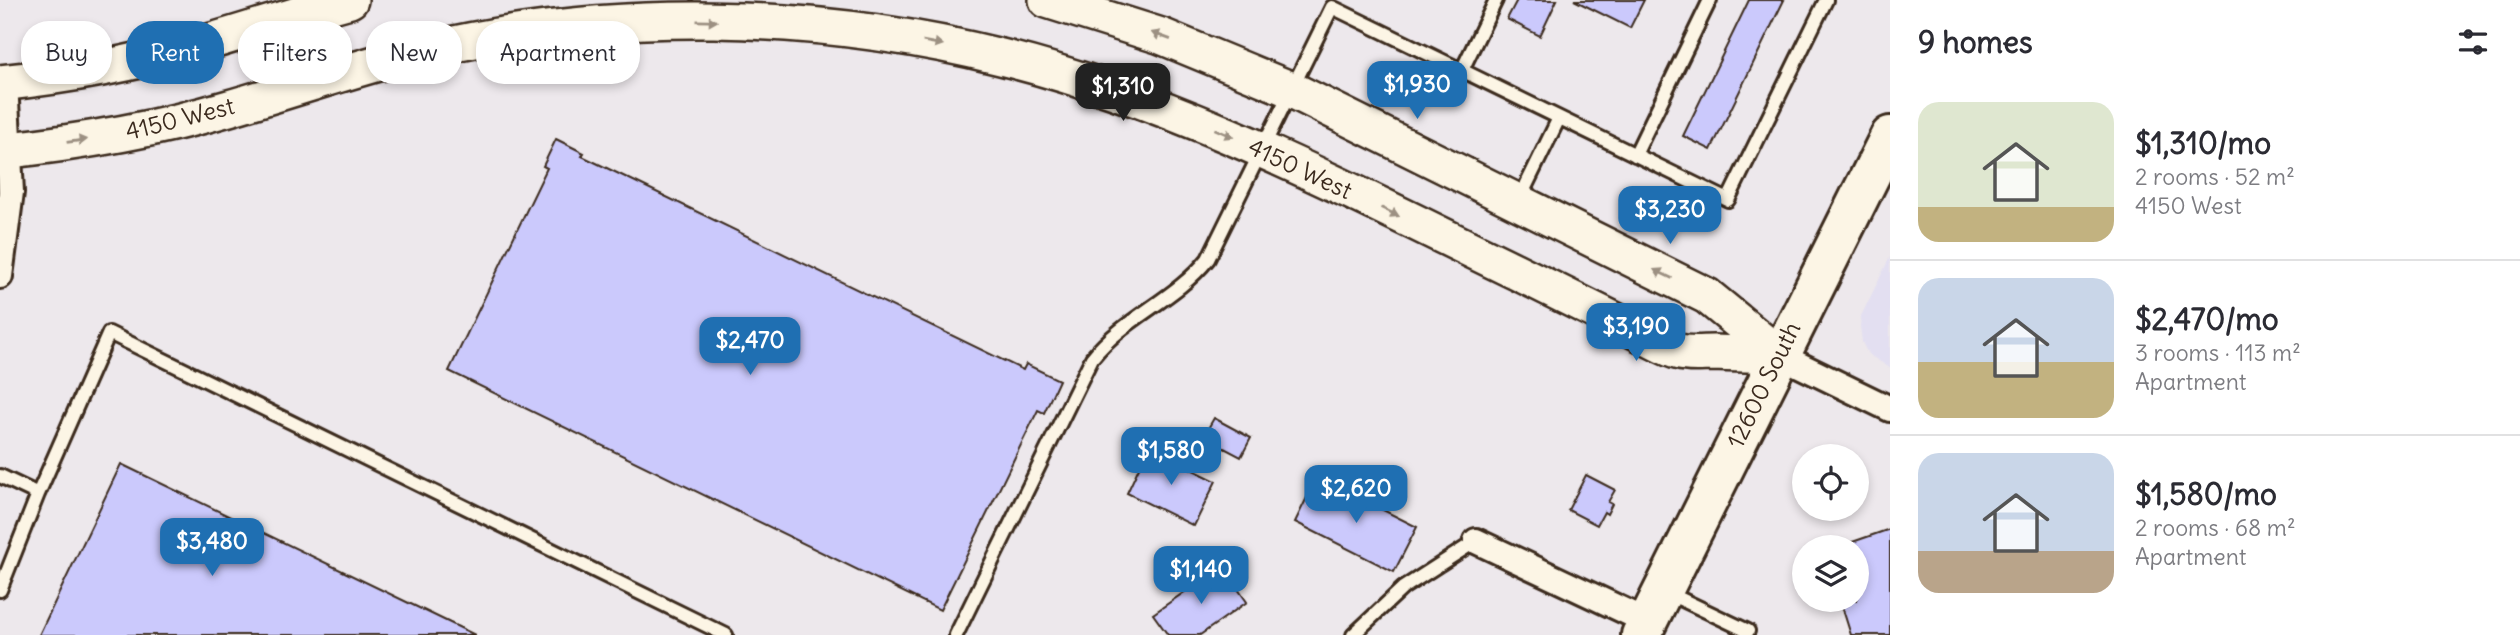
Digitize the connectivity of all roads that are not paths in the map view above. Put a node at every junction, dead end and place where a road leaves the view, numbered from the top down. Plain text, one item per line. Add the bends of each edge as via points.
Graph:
1 (350, 0) edge
2 (1047, 0) edge
3 (1496, 0) edge
4 (1710, 0) edge
5 (1826, 0) edge
6 (1462, 70) junction
7 (2, 83) edge
8 (1292, 90) junction
9 (1559, 118) junction
10 (1890, 136) edge
11 (5, 150) edge
12 (1262, 150) junction
13 (1635, 155) junction
14 (1518, 202) junction
15 (0, 276) edge
16 (1779, 355) junction
17 (1890, 409) edge
18 (0, 477) edge
19 (38, 494) junction
20 (1476, 541) joint
21 (0, 590) edge
22 (1650, 616) edge
23 (1748, 631) dead end
24 (726, 635) edge
25 (956, 635) edge
26 (1353, 635) edge

1 - 7 street via 135,61
8 -> 2 street via 1161,36
3 - 6 lane
4 - 13 lane
5 - 13 lane via 1728,200
6 - 8 lane via 1332,7
6 - 9 lane
7 - 11 street
8 - 12 lane
8 - 14 street
9 - 13 lane
9 - 14 lane
10 - 16 main road, 12600 South
11 -> 12 street, 4150 West via 163,125 431,49 629,23 698,21 838,28 997,56 1125,94
11 - 15 street via 11,192
12 -> 16 street, 4150 West via 1679,353
12 - 25 lane via 1217,243 1197,273 1119,329 1093,358
16 -> 14 street via 1707,296
16 - 17 street
16 - 22 main road, 12600 South
18 - 19 lane
19 - 21 lane
19 - 24 lane via 109,333
20 - 22 street
20 - 26 lane via 1404,588
22 - 23 lane

